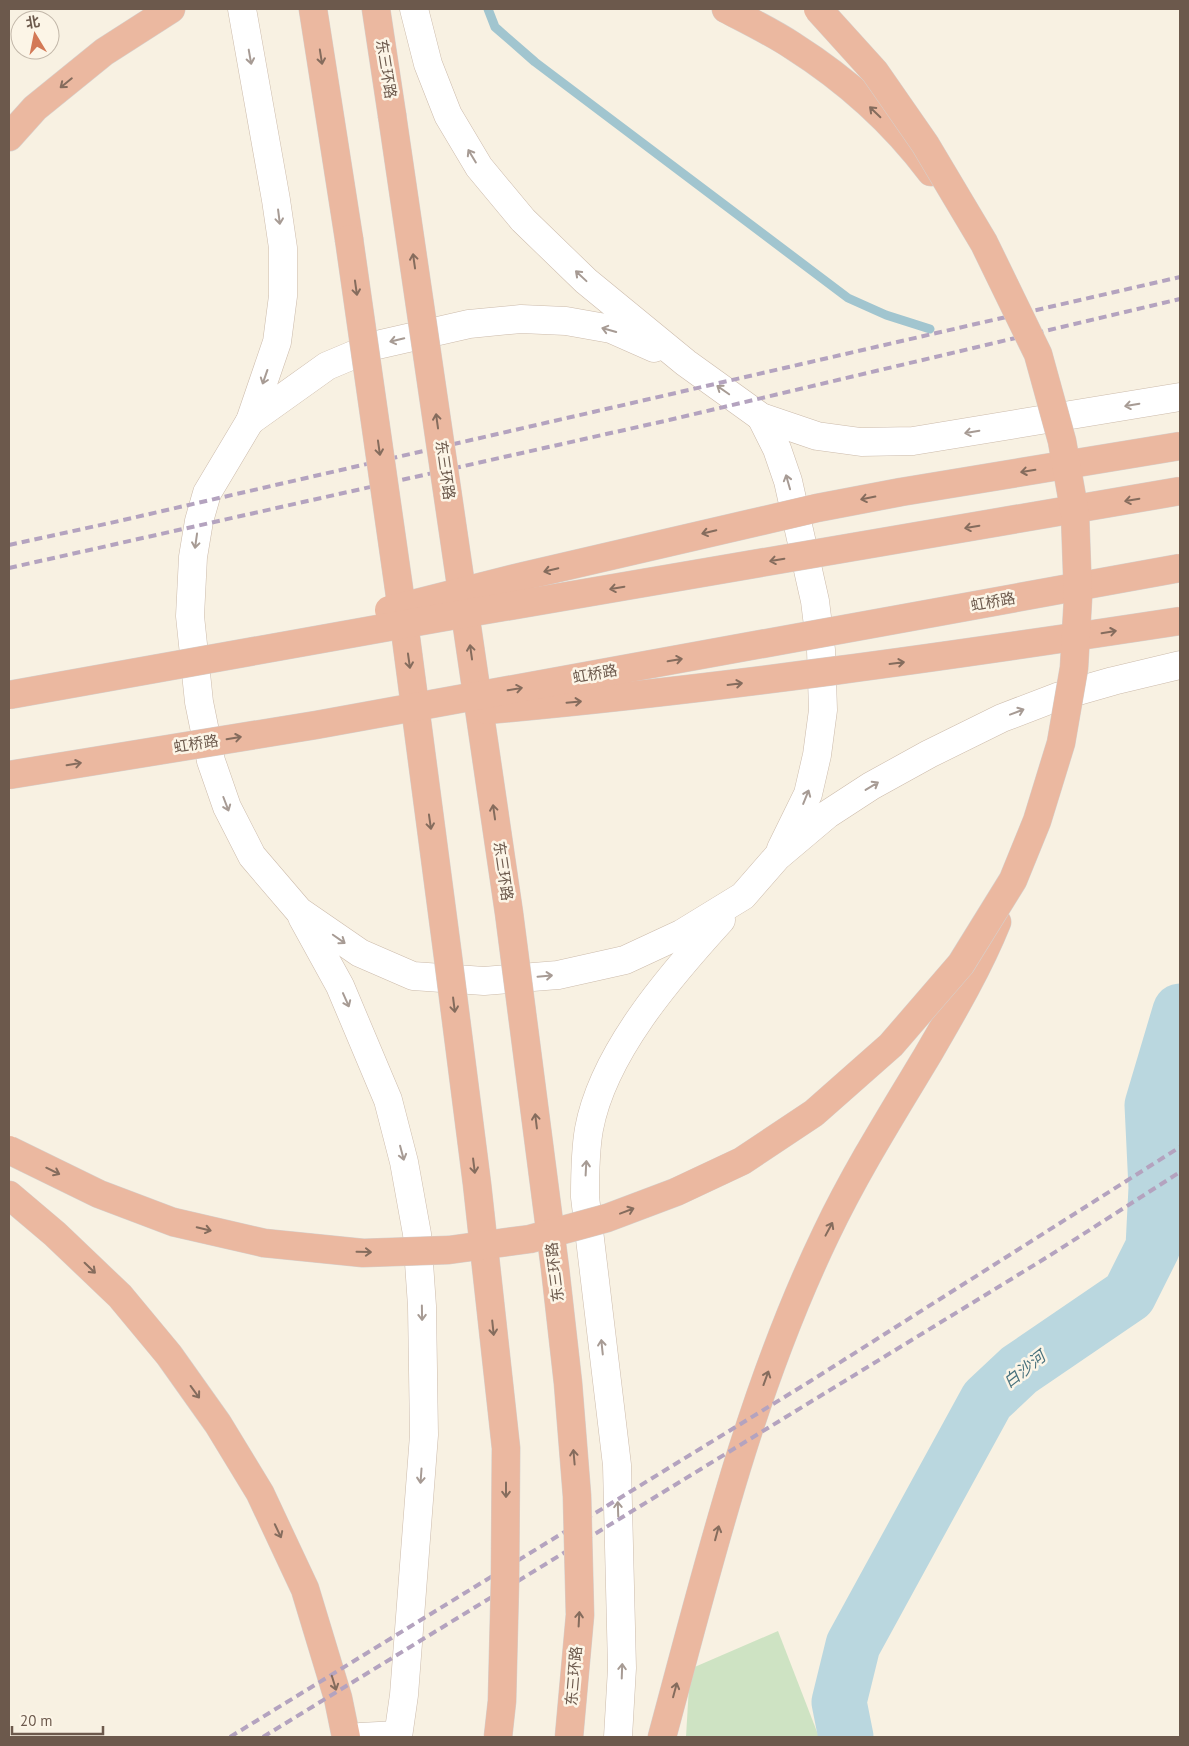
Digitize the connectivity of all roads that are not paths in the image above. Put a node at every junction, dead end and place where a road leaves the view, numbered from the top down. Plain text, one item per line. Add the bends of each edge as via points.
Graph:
1 (171, 9) edge
2 (242, 9) edge
3 (313, 9) edge
4 (376, 9) edge
5 (414, 9) edge
6 (726, 9) edge
7 (818, 9) edge
8 (9, 137) edge
9 (984, 243) junction
10 (686, 363) junction
11 (1180, 397) edge
12 (761, 417) junction
13 (250, 421) junction
14 (1180, 446) edge
15 (1180, 492) edge
16 (1180, 568) edge
17 (1180, 620) edge
18 (1180, 665) edge
19 (54, 688) junction
20 (9, 695) edge
21 (316, 725) junction
22 (35, 770) junction
23 (9, 775) edge
24 (9, 779) edge
25 (777, 856) junction
26 (1013, 880) junction
27 (743, 896) junction
28 (299, 911) junction
29 (9, 1150) edge
30 (9, 1195) edge
31 (398, 1736) edge
32 (346, 1737) edge
33 (360, 1737) edge
34 (498, 1737) edge
35 (569, 1737) edge
36 (618, 1737) edge
37 (662, 1737) edge

1 -> 8 highway via 104,52 35,108
2 -> 13 main road via 276,200 283,286 277,342
3 -> 34 highway, bridge via 406,638 477,1184 506,1448 505,1599
35 -> 4 highway, 东三环路, bridge via 580,1616 577,1496 568,1383 509,913
10 -> 5 main road via 586,280 523,220 479,167 448,116 428,64
9 -> 6 highway, bridge via 912,147 848,86 793,46
7 - 9 highway, bridge via 874,72 925,144
9 - 26 highway, bridge via 1038,354 1062,441 1075,514 1078,598 1074,668 1061,744 1037,821
12 -> 10 main road
10 -> 13 main road via 611,329 566,321 521,319 469,324 377,345 327,366
11 -> 12 main road via 913,442 861,442 816,436
25 -> 12 main road via 808,794 817,754 823,710 821,650 815,601 788,481
13 -> 28 main road via 207,493 198,521 190,616 199,702 211,761 227,807 252,856
14 -> 19 highway, bridge via 817,508 524,576 279,638
15 -> 19 highway, bridge via 439,618
21 -> 16 highway, 虹桥路, bridge
21 -> 17 highway, bridge via 596,700 753,682 957,655
25 -> 18 main road via 828,814 871,786 1002,718 1057,697
19 - 20 highway, bridge
22 -> 21 highway, 虹桥路, bridge
22 - 23 highway, 虹桥路, bridge
22 - 24 highway, bridge
25 - 27 main road
29 -> 26 highway, bridge via 99,1194 173,1222 264,1243 363,1253 449,1250 540,1236 607,1218 676,1192 742,1161 814,1113 892,1045 961,964
37 -> 26 highway, bridge via 727,1495 788,1320 831,1225 962,996 990,941
28 -> 27 main road via 360,953 413,976 484,981 558,974 625,960 681,934
36 -> 27 main road via 622,1668 617,1465 585,1197 589,1129 600,1093 624,1043 660,992
28 -> 31 main road via 340,986 388,1100 404,1162 417,1234 424,1435 412,1612
30 -> 32 highway via 120,1296 218,1424 260,1493 305,1589 338,1698
31 - 33 main road

